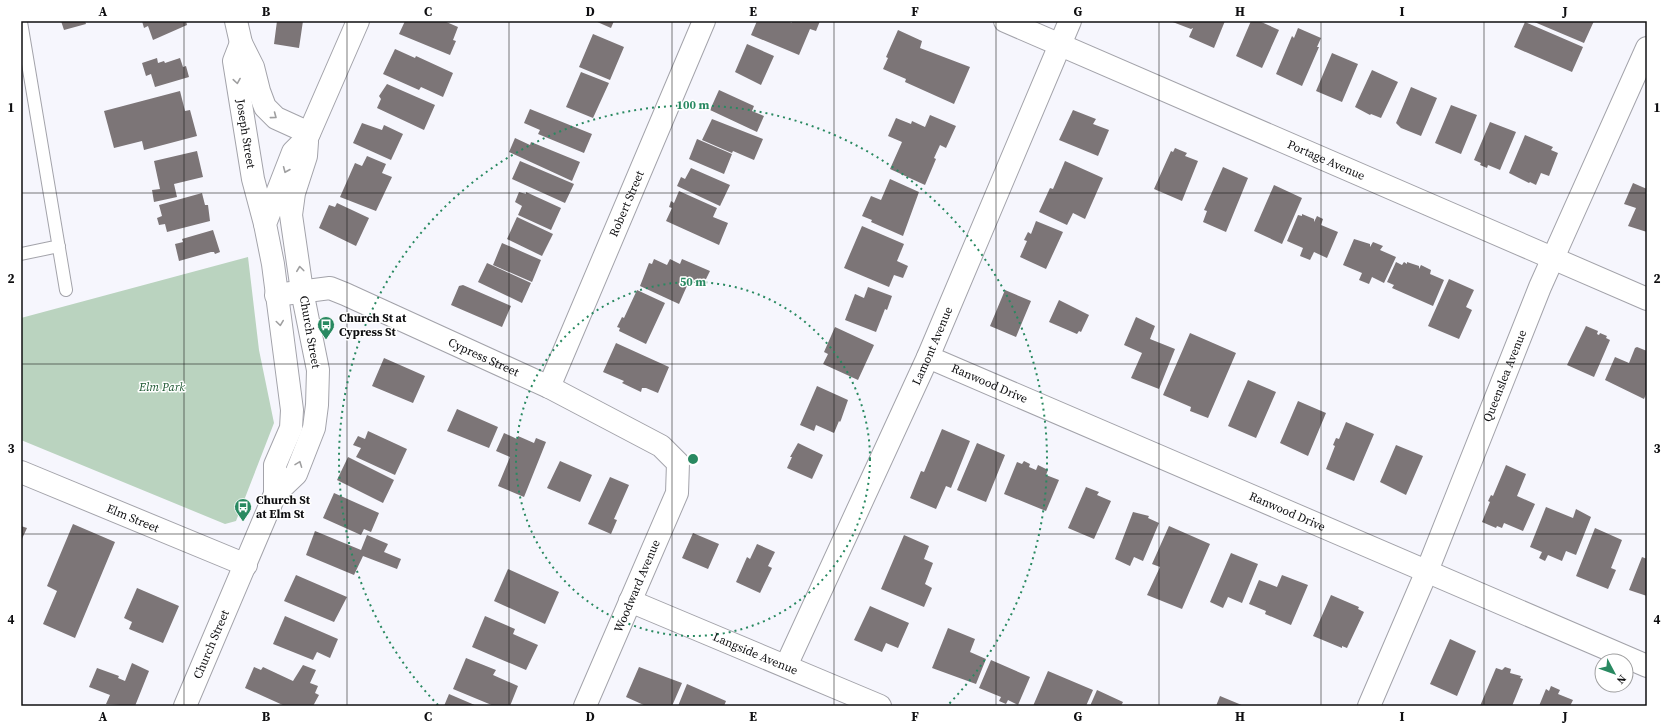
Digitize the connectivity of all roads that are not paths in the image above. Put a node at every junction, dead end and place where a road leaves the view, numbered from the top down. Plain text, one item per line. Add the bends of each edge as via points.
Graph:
1 (236, 21) edge
2 (358, 21) edge
3 (704, 21) edge
4 (1005, 21) edge
5 (1070, 21) edge
6 (21, 22) edge
7 (241, 44) junction
8 (1059, 45) junction
9 (1647, 48) edge
10 (308, 135) junction
11 (265, 224) junction
12 (59, 246) junction
13 (21, 254) edge
14 (1552, 259) junction
15 (66, 290) dead end
16 (302, 291) junction
17 (276, 295) junction
18 (1647, 299) edge
19 (928, 357) junction
20 (549, 387) junction
21 (678, 463) joint
22 (21, 472) edge
23 (275, 494) junction
24 (246, 565) junction
25 (1426, 571) junction
26 (630, 601) junction
27 (786, 666) junction
28 (1647, 666) edge
29 (185, 706) edge
30 (585, 706) edge
31 (880, 706) edge
32 (1369, 706) edge

1 - 7 street, Joseph Street
2 - 10 street, Church Street
3 - 20 street, Robert Street
4 - 8 street, Portage Avenue
5 - 8 street, Lamont Avenue
6 - 12 lane
7 -> 10 street, Joseph Street via 253,67 265,107 276,118
7 -> 11 street, Joseph Street via 234,61 253,179
8 - 14 street, Portage Avenue
8 - 19 street, Lamont Avenue
9 - 14 street, Queenslea Avenue
10 -> 11 street, Church Street via 293,152
16 -> 10 street, Church Street via 291,215 294,193 306,156
11 - 17 street, Church Street
12 - 13 lane
12 - 15 lane
14 - 18 street, Portage Avenue
14 - 25 street, Queenslea Avenue
16 - 17 street, Cypress Street
16 - 20 street, Cypress Street via 330,288
23 -> 16 street, Church Street via 296,474 314,428 318,370
17 -> 23 street, Church Street via 292,410 291,428 275,465
19 - 25 street, Ranwood Drive
19 - 27 street, Lamont Avenue
20 - 21 street, Cypress Street via 660,446
21 - 26 street, Woodward Avenue via 677,493
22 - 24 street, Elm Street
23 - 24 street, Church Street
24 - 29 street, Church Street
25 - 28 street, Ranwood Drive
25 - 32 street, Queenslea Avenue
26 - 27 street, Langside Avenue
26 - 30 street, Woodward Avenue
27 - 31 street, Langside Avenue

